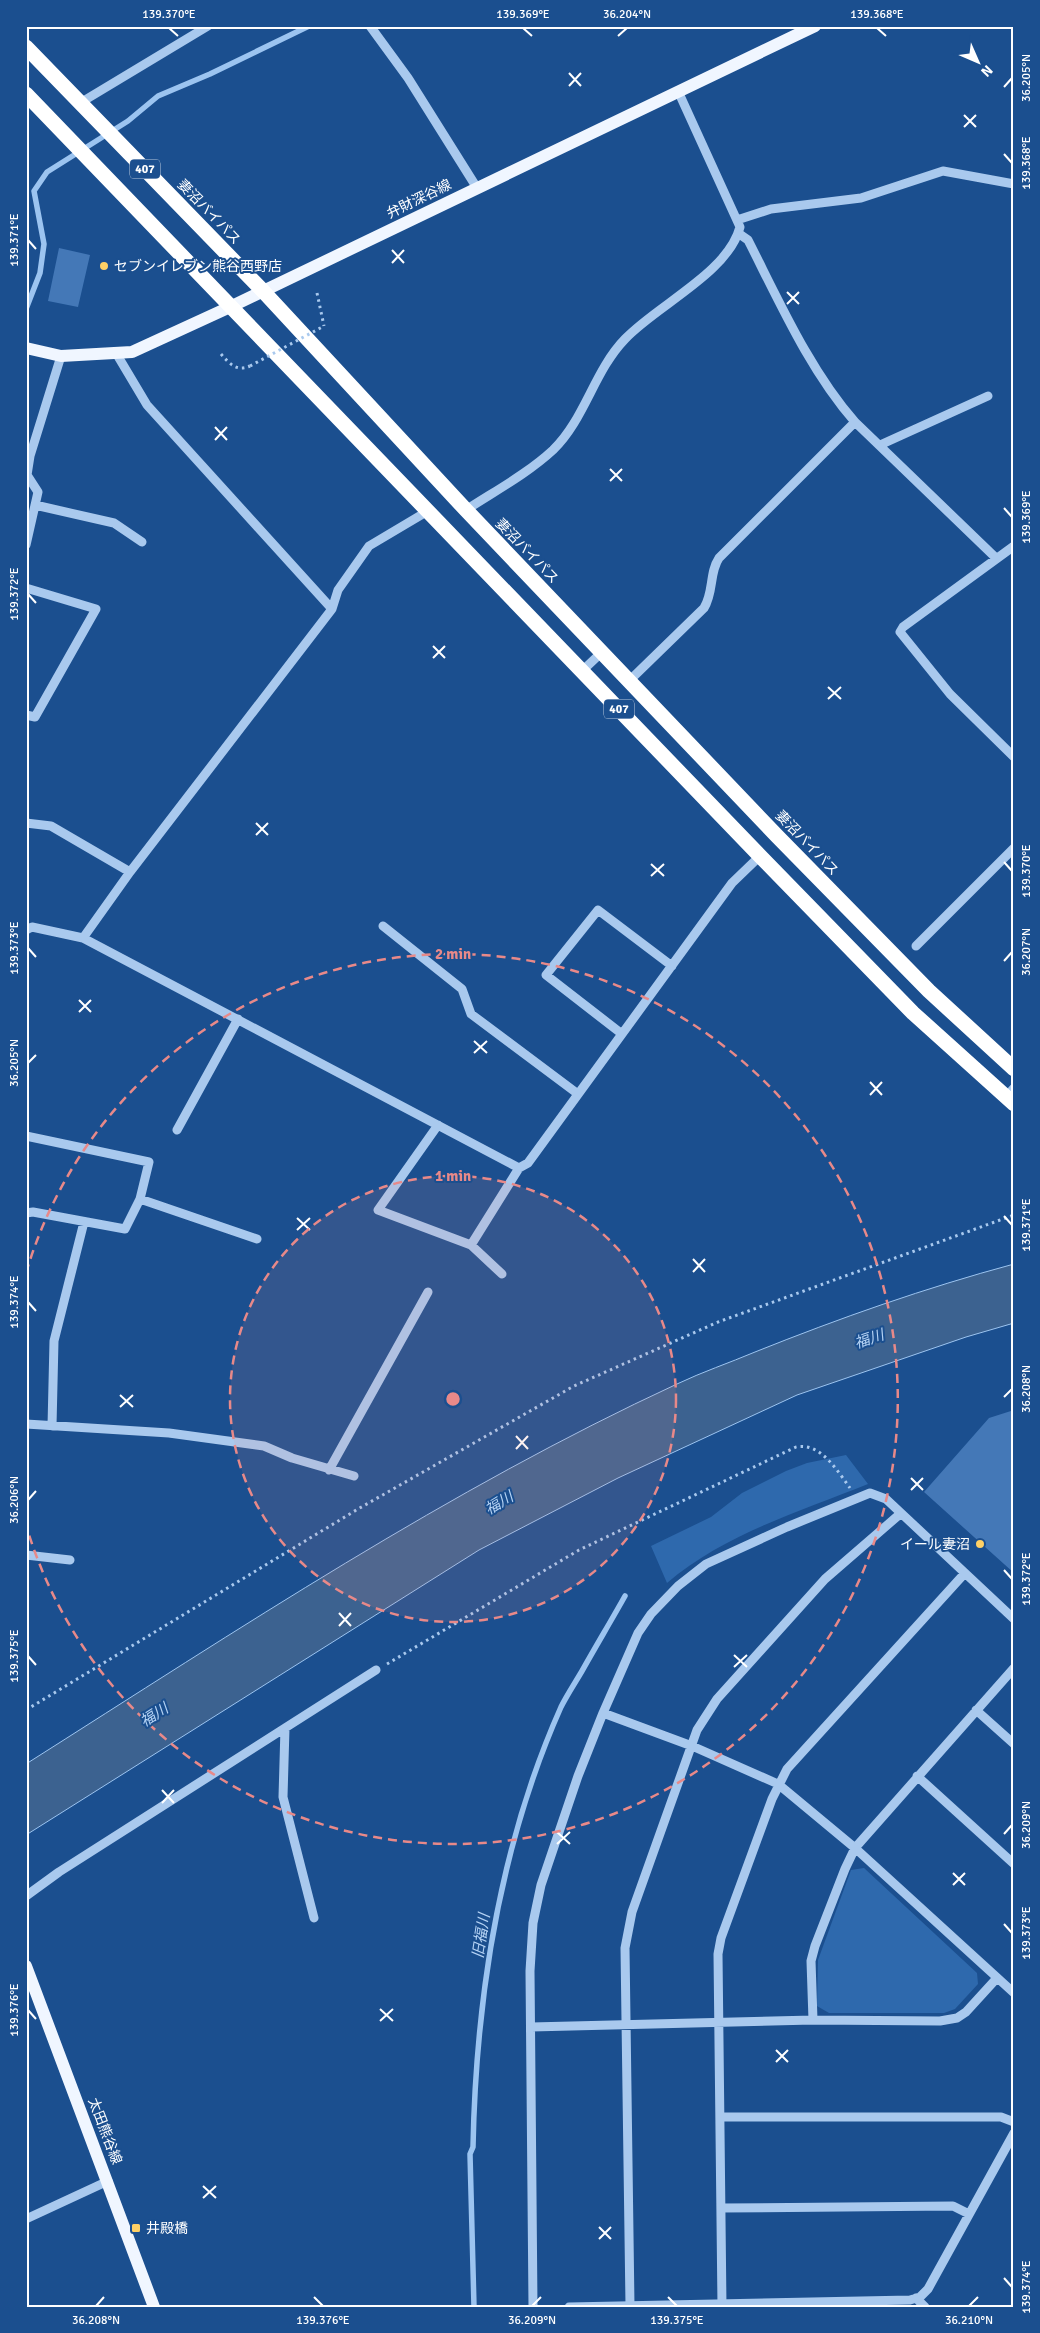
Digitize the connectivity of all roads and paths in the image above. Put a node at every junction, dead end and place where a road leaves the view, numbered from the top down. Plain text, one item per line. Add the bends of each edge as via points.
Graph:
1 (208, 26) edge
2 (370, 26) edge
3 (815, 26) edge
4 (26, 47) edge
5 (678, 91) junction
6 (26, 94) edge
7 (80, 103) junction
8 (1014, 184) edge
9 (477, 188) junction
10 (737, 220) junction
11 (738, 233) junction
12 (263, 291) junction
13 (317, 294) dead end
14 (230, 307) junction
15 (26, 348) edge
16 (116, 353) junction
17 (221, 354) dead end
18 (61, 356) junction
19 (988, 396) dead end
20 (855, 422) junction
21 (880, 446) junction
22 (35, 505) junction
23 (466, 510) junction
24 (428, 511) junction
25 (142, 542) dead end
26 (26, 545) edge
27 (1014, 546) edge
28 (996, 558) junction
29 (26, 588) edge
30 (332, 609) junction
31 (601, 652) junction
32 (582, 671) junction
33 (628, 681) junction
34 (26, 715) edge
35 (1014, 757) edge
36 (26, 822) edge
37 (1014, 848) edge
38 (760, 856) junction
39 (130, 872) junction
40 (383, 926) dead end
41 (26, 930) edge
42 (83, 938) junction
43 (916, 946) dead end
44 (672, 966) junction
45 (238, 1018) junction
46 (622, 1034) junction
47 (1014, 1069) edge
48 (578, 1094) junction
49 (1011, 1097) edge
50 (438, 1125) junction
51 (177, 1130) dead end
52 (26, 1136) edge
53 (520, 1168) junction
54 (140, 1199) junction
55 (26, 1213) edge
56 (1014, 1215) edge
57 (84, 1222) junction
58 (257, 1239) dead end
59 (471, 1245) junction
60 (502, 1274) dead end
61 (428, 1292) dead end
62 (26, 1424) edge
63 (52, 1426) junction
64 (329, 1470) junction
65 (354, 1476) dead end
66 (851, 1490) dead end
67 (900, 1514) junction
68 (26, 1555) edge
69 (70, 1560) dead end
70 (965, 1573) junction
71 (1014, 1619) edge
72 (1014, 1668) edge
73 (376, 1670) joint
74 (26, 1710) edge
75 (976, 1710) junction
76 (603, 1713) junction
77 (285, 1728) junction
78 (1014, 1744) edge
79 (692, 1746) junction
80 (917, 1776) junction
81 (778, 1784) junction
82 (855, 1848) junction
83 (1014, 1864) edge
84 (26, 1896) edge
85 (314, 1918) dead end
86 (26, 1966) edge
87 (997, 1978) junction
88 (1014, 1993) edge
89 (813, 2020) junction
90 (719, 2022) junction
91 (626, 2024) junction
92 (531, 2027) junction
93 (720, 2117) junction
94 (1014, 2122) edge
95 (1014, 2133) edge
96 (108, 2181) junction
97 (721, 2208) junction
98 (969, 2214) junction
99 (26, 2219) edge
100 (916, 2298) junction
101 (630, 2306) edge
102 (722, 2306) edge
103 (154, 2307) edge
104 (533, 2307) edge
105 (569, 2307) edge
106 (924, 2307) edge

1 - 7 street
2 - 9 street via 408,78
3 - 5 main road, 弁財深谷線
4 - 7 highway, 妻沼バイパス / 407
5 - 9 main road, 弁財深谷線
5 - 10 street
6 - 14 highway, 407
7 - 12 highway, 妻沼バイパス / 407
8 - 10 street via 943,171 861,198 771,209
9 - 12 main road, 弁財深谷線
10 - 11 street
11 - 20 street via 748,240 836,401
11 - 23 street via 725,254 703,277 637,328 614,352 564,439 538,463
12 - 14 main road, 弁財深谷線
12 - 23 highway, 妻沼バイパス / 407
13 - 17 path, bridge via 324,326 250,366 236,368
14 - 16 main road, 弁財深谷線 via 132,352
14 - 24 highway, 407
15 - 18 main road, 弁財深谷線
16 - 18 main road, 弁財深谷線
16 - 30 street via 147,405
18 - 22 street via 30,456 27,475 38,492
19 - 21 street
20 - 21 street
20 - 33 street via 719,558 713,566 710,598 704,608
21 - 28 street
22 - 25 street via 114,523
22 - 26 street
23 - 31 highway, 妻沼バイパス / 407
24 - 30 street via 369,546 338,590
24 - 32 highway, 407
27 - 28 street
28 - 35 street via 900,632 950,694
29 - 34 street via 96,609 35,717
30 - 39 street
31 - 32 street
31 - 33 highway, 妻沼バイパス / 407
32 - 38 highway, 407
33 - 47 highway, 妻沼バイパス / 407 via 929,991
36 - 39 street via 51,826
37 - 43 street
38 - 44 street via 732,883
38 - 49 highway, 407 via 913,1013
39 - 42 street
40 - 48 street via 462,989 471,1014
41 - 42 street via 32,927
42 - 45 street
44 - 46 street
44 - 46 street via 598,910 546,975
45 - 50 street
45 - 51 street
46 - 48 street
48 - 53 street via 528,1163
50 - 53 street
50 - 59 street via 378,1210
52 - 54 street via 149,1162
53 - 59 street
54 - 57 street via 125,1229
54 - 58 street
55 - 57 street
56 - 74 path via 718,1322 574,1386 358,1509
57 - 63 street via 54,1341
59 - 60 street
61 - 64 street
62 - 63 street
63 - 64 street via 169,1433 264,1446
64 - 65 street
66 - 73 path via 821,1453 805,1445 796,1447 579,1550
67 - 70 street
67 - 76 street via 886,1500 870,1493 706,1564 678,1586 651,1614 638,1633
67 - 79 street via 825,1579 717,1699 697,1730
68 - 69 street
70 - 71 street
70 - 81 street via 787,1769
72 - 75 street
73 - 77 street
75 - 78 street
75 - 80 street
76 - 79 street
76 - 92 street via 542,1884 533,1923
77 - 84 street
77 - 85 street via 283,1798
79 - 81 street
79 - 91 street via 632,1912 625,1948
80 - 82 street
80 - 83 street
81 - 82 street
81 - 90 street via 721,1938 718,1954
82 - 87 street
82 - 89 street via 811,1961
86 - 96 main road, 太田熊谷線
87 - 88 street
87 - 89 street via 957,2018 940,2021
89 - 90 street
90 - 91 street
90 - 93 street
91 - 92 street
91 - 101 street
92 - 104 street
93 - 94 street via 1001,2117
93 - 97 street
95 - 98 street
96 - 99 street
96 - 103 main road, 太田熊谷線
97 - 98 street via 953,2206
97 - 102 street
98 - 100 street via 928,2289
100 - 102 street
100 - 106 street
101 - 102 street
101 - 105 street

